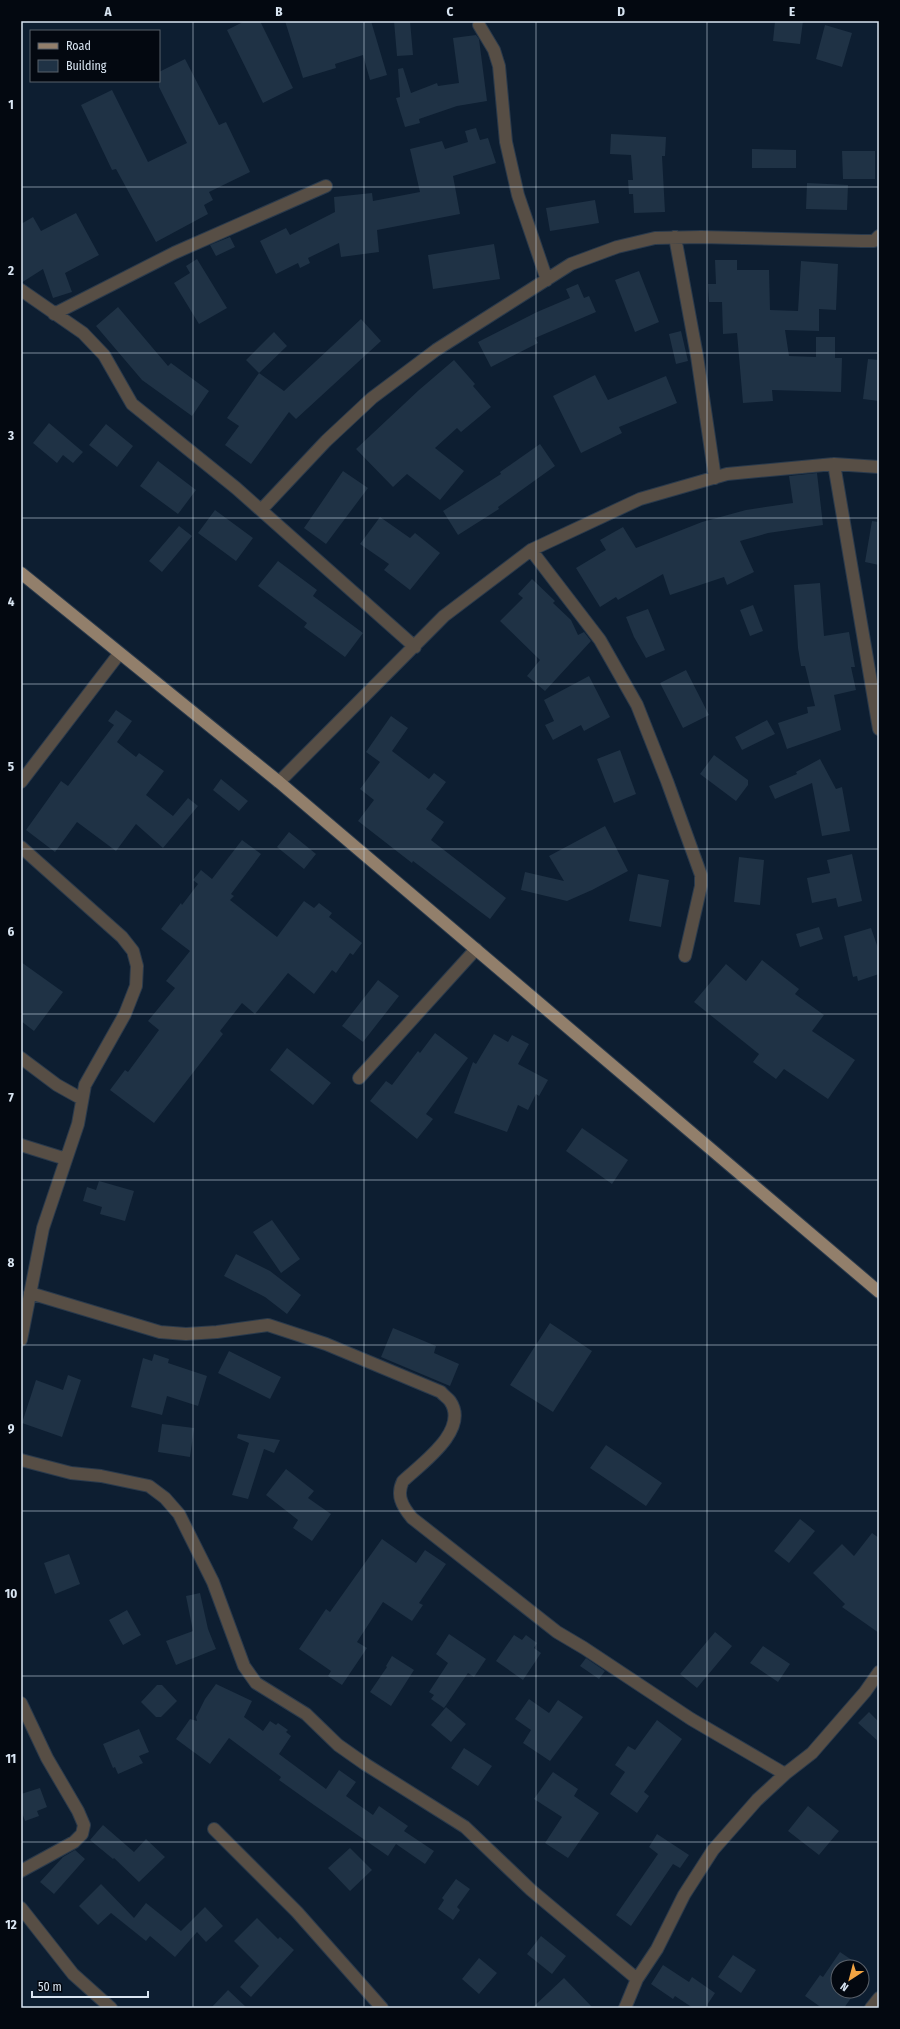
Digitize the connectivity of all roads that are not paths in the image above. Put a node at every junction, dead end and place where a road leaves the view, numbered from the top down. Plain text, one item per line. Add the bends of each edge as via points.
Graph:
1 (479, 25) dead end
2 (326, 186) dead end
3 (879, 236) edge
4 (675, 237) junction
5 (546, 280) junction
6 (21, 290) edge
7 (54, 314) junction
8 (834, 464) junction
9 (879, 467) edge
10 (715, 478) junction
11 (261, 510) junction
12 (531, 550) junction
13 (21, 573) edge
14 (415, 647) junction
15 (119, 654) junction
16 (876, 700) edge
17 (879, 730) edge
18 (21, 782) edge
19 (279, 782) junction
20 (21, 847) edge
21 (476, 949) junction
22 (685, 956) dead end
23 (21, 1058) edge
24 (359, 1078) dead end
25 (82, 1099) junction
26 (21, 1145) edge
27 (66, 1159) junction
28 (879, 1292) edge
29 (30, 1293) junction
30 (21, 1340) edge
31 (21, 1460) edge
32 (879, 1672) edge
33 (21, 1704) edge
34 (785, 1774) junction
35 (214, 1829) dead end
36 (21, 1871) edge
37 (21, 1908) edge
38 (637, 1979) junction
39 (879, 1998) edge
40 (111, 2008) edge
41 (382, 2008) edge
42 (625, 2008) edge
43 (871, 2008) edge

1 - 5 street via 494,50 499,66 506,142 518,195
2 - 7 street via 174,253
3 - 4 street via 874,240 862,241
4 - 5 street via 655,238 617,247 572,264
4 - 10 street via 697,356
5 - 11 street via 436,350 372,398 326,441
6 - 7 street
7 - 11 street via 84,333 104,355 132,404
8 - 9 street
8 - 10 street via 727,474
8 - 16 street
10 - 12 street via 640,499
11 - 14 street
12 - 14 street via 444,616
12 - 22 street via 600,640 637,705 668,781 701,875 701,886
13 - 15 main road
14 - 19 street
15 - 18 street
15 - 19 main road
16 - 17 street
19 - 21 main road
20 - 25 street via 122,937 133,951 137,966 136,986 125,1014 85,1085
21 - 24 street
21 - 28 main road
23 - 25 street via 57,1085
25 - 27 street via 78,1124
26 - 27 street
27 - 29 street via 43,1228
29 - 30 street
29 - 34 street via 160,1332 186,1334 259,1325 274,1326 326,1344 440,1392 450,1401 454,1414 449,1436 403,1481 399,1489 400,1500 412,1518 557,1632 691,1719
31 - 38 street via 71,1473 149,1486 165,1498 179,1514 213,1582 244,1666 256,1683 306,1714 338,1745 365,1764 465,1827 532,1890
32 - 34 street via 812,1753
33 - 36 street via 84,1825 82,1834 74,1842
34 - 38 street via 757,1800 713,1850 684,1895
35 - 41 street via 297,1912
37 - 40 street via 73,1974
38 - 42 street
39 - 43 street

